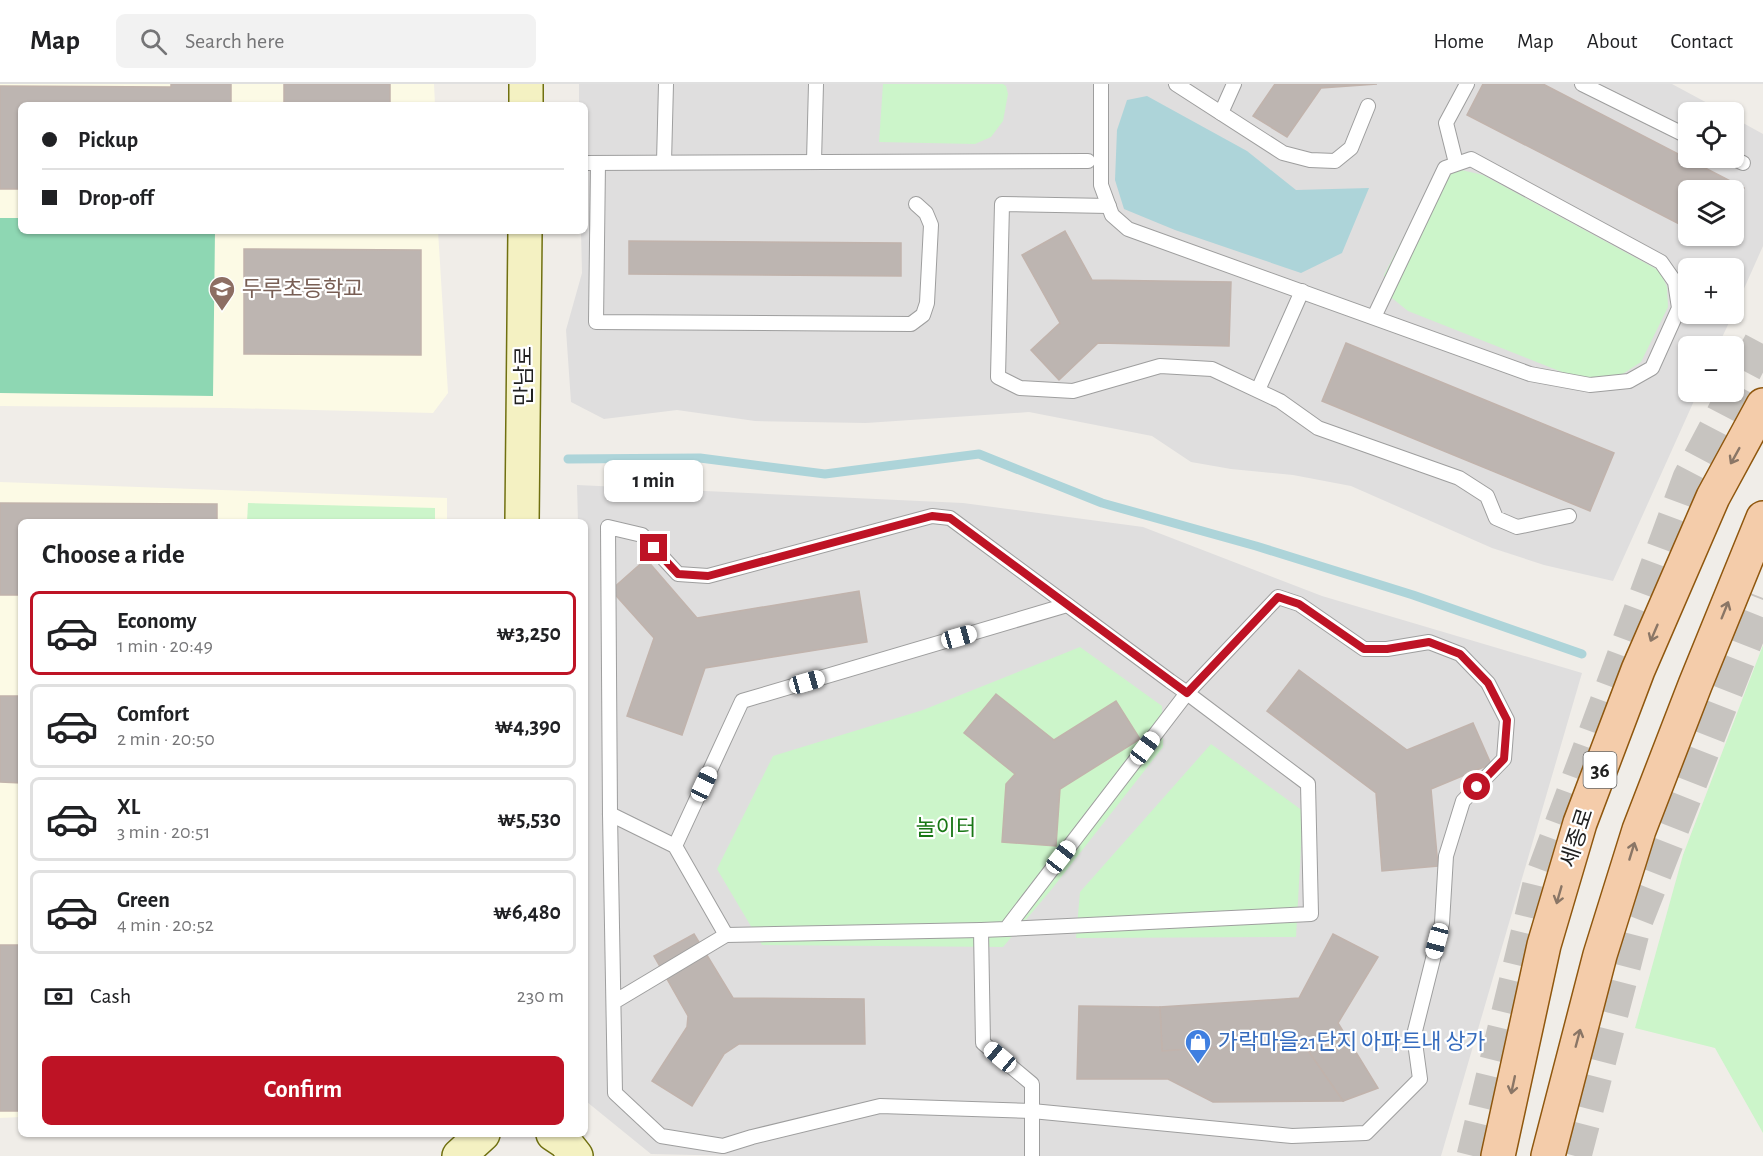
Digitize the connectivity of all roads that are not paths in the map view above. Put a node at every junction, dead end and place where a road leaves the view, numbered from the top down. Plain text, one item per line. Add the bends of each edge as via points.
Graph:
1 (526, 84) edge
2 (666, 84) edge
3 (816, 84) edge
4 (1101, 84) edge
5 (1176, 84) edge
6 (1234, 84) edge
7 (1467, 84) edge
8 (1582, 84) edge
9 (526, 102) edge
10 (1368, 106) dead end
11 (1221, 113) junction
12 (1678, 131) edge
13 (814, 161) junction
14 (1088, 161) dead end
15 (664, 162) junction
16 (591, 163) edge
17 (1456, 164) junction
18 (916, 204) dead end
19 (1109, 206) junction
20 (525, 234) edge
21 (1302, 291) junction
22 (1374, 317) junction
23 (1258, 390) junction
24 (1763, 405) edge
25 (1569, 516) dead end
26 (1763, 518) edge
27 (522, 519) edge
28 (1067, 605) junction
29 (1187, 693) junction
30 (610, 814) junction
31 (675, 846) junction
32 (1006, 929) junction
33 (981, 930) junction
34 (726, 935) junction
35 (614, 1002) junction
36 (1032, 1111) junction
37 (558, 1137) edge
38 (576, 1156) edge
39 (1032, 1156) edge
40 (1498, 1156) edge
41 (1548, 1156) edge

1 - 9 street
2 - 15 lane
3 - 13 lane
4 - 19 lane via 1101,185
5 - 11 lane
6 - 11 lane
7 - 17 lane via 1446,123
8 - 12 lane
10 - 11 lane via 1351,148 1335,161 1283,153
13 - 14 lane
13 - 15 lane
15 - 16 lane
16 - 18 lane via 596,322 910,324 922,315 927,303 931,225
17 - 22 lane via 1445,168
17 - 22 lane via 1471,159 1661,262 1675,282 1679,308 1652,368 1629,381 1590,385 1530,374
19 - 21 lane via 1112,215 1128,229
19 - 23 lane via 1002,204 998,377 1020,388 1073,391 1160,366 1212,369
20 - 27 street, 만남로
21 - 22 lane
21 - 23 lane
23 - 25 lane via 1318,428 1459,478 1487,496 1496,518 1516,527
24 -> 40 main road, 세종로 / 36 via 1713,497 1638,670 1580,823 1544,945
41 -> 26 main road via 1600,955 1639,830
28 - 29 lane
28 - 30 lane via 950,518 932,516 708,576 678,574 642,535 608,527
28 - 31 lane via 742,701
29 - 32 lane
29 - 32 lane via 1308,784 1311,914
29 - 36 lane via 1278,597 1299,604 1364,649 1429,642 1460,654 1488,683 1507,720 1504,759 1463,801 1446,856 1442,923 1414,1035 1420,1079 1366,1133 1292,1136
30 - 31 lane
30 - 35 lane
31 - 34 lane
32 - 33 lane
33 - 34 lane
33 - 36 lane via 984,1043 1032,1084
34 - 35 lane
35 - 36 lane via 615,1093 661,1136 723,1146 880,1106
36 - 39 lane
37 - 38 street

